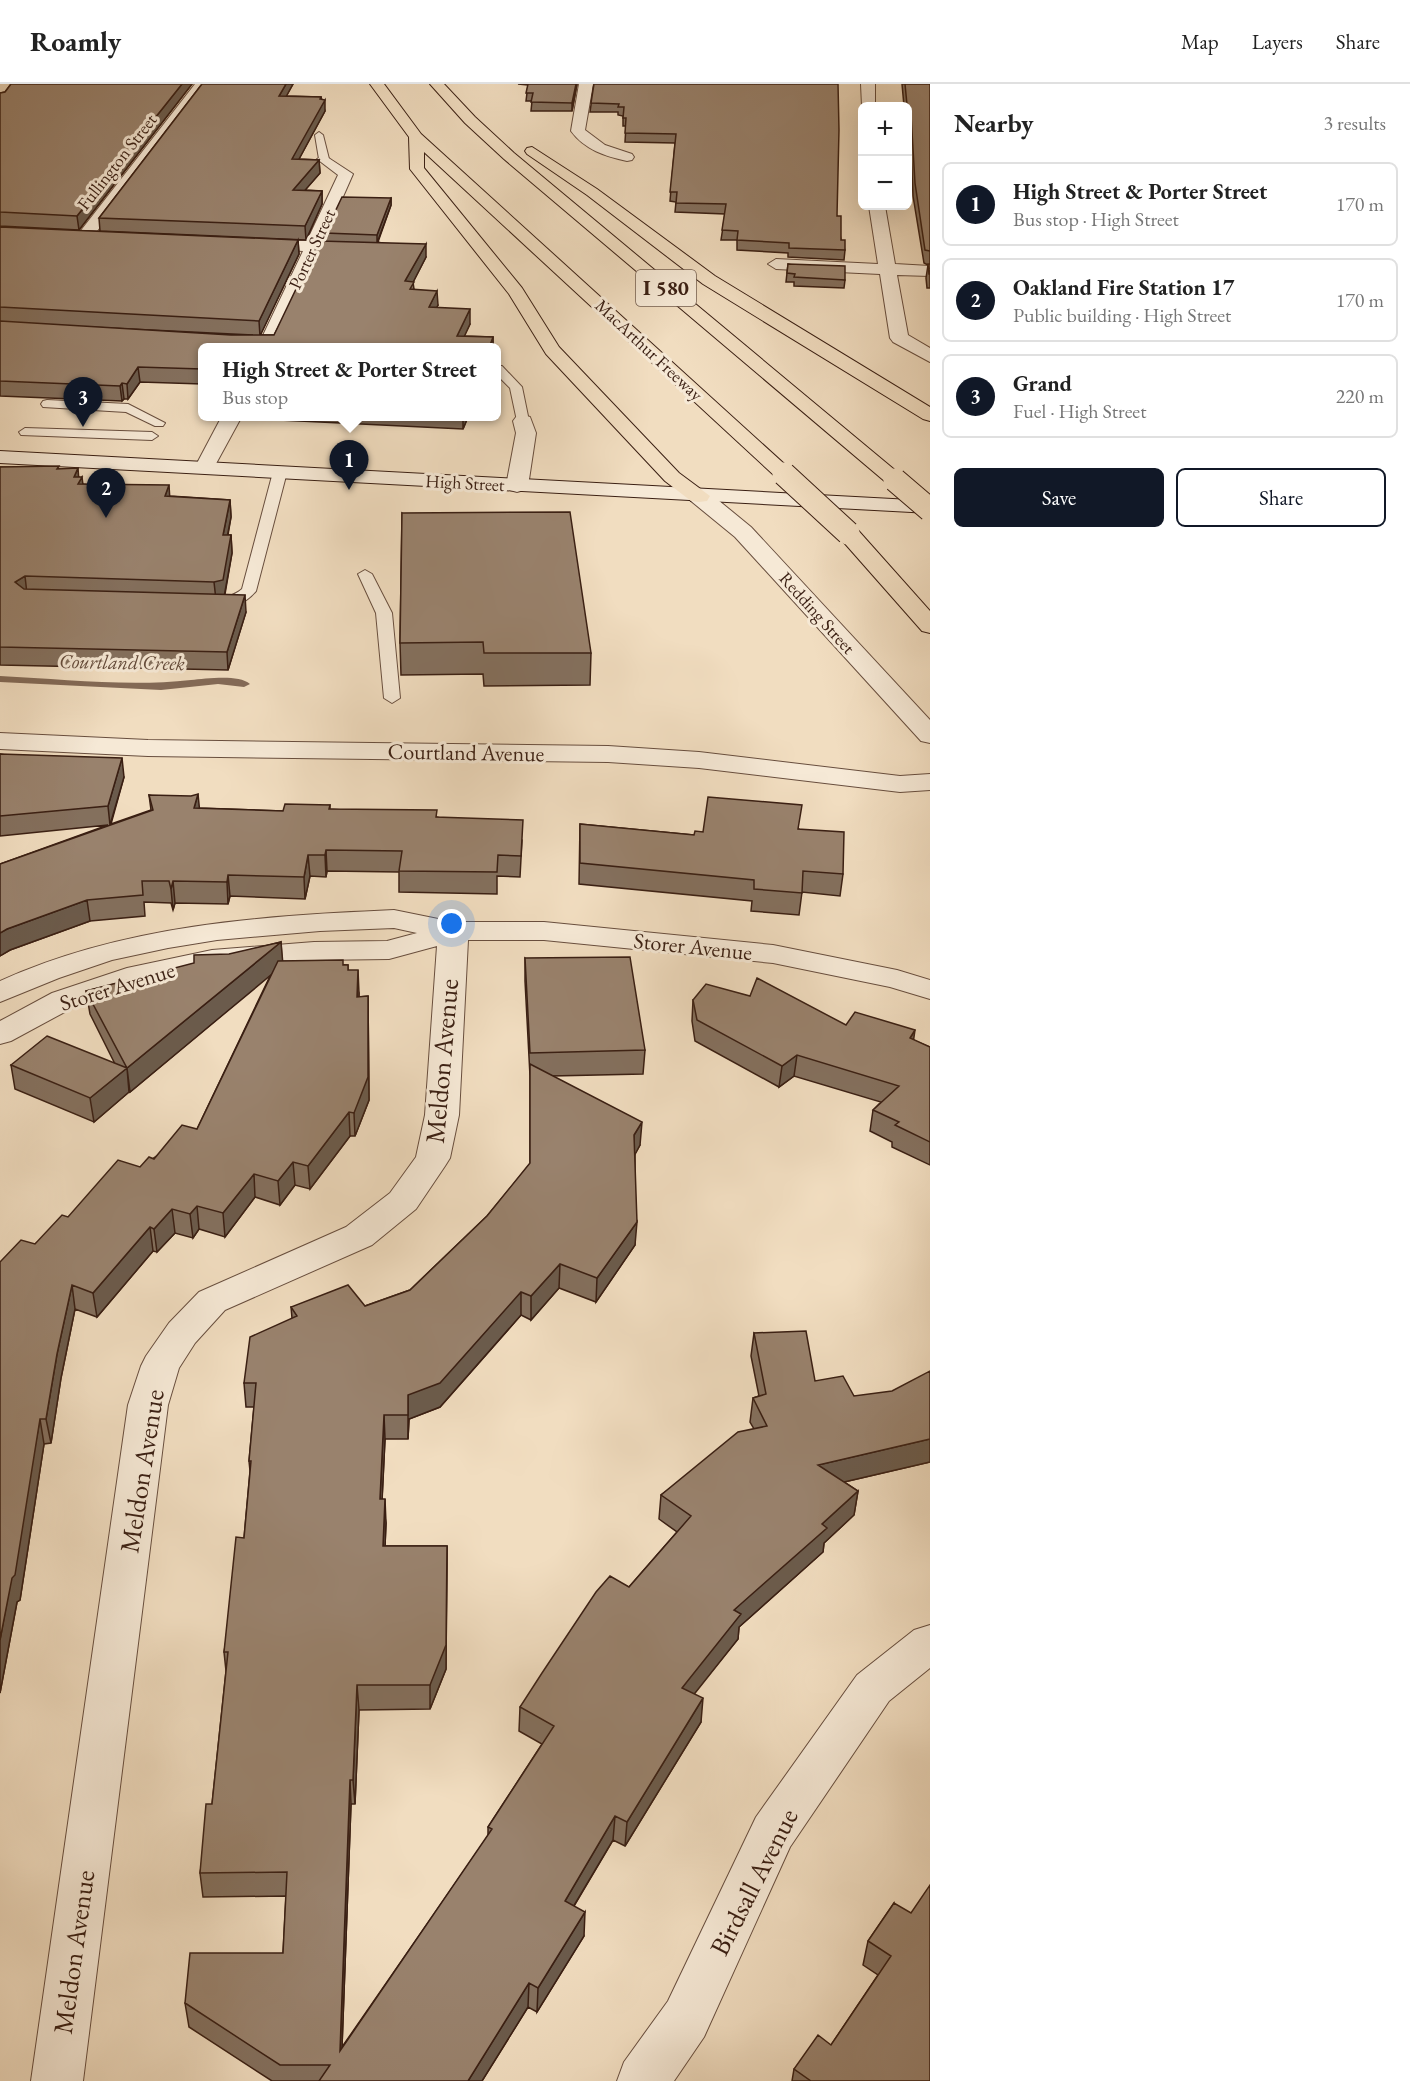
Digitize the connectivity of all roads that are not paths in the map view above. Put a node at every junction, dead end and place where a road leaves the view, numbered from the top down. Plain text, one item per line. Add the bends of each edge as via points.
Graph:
1 (202, 84) edge
2 (378, 84) edge
3 (586, 84) edge
4 (868, 84) edge
5 (439, 87) edge
6 (869, 102) edge
7 (319, 135) edge
8 (416, 137) junction
9 (627, 157) dead end
10 (324, 159) joint
11 (878, 210) edge
12 (108, 237) edge
13 (234, 242) edge
14 (314, 246) junction
15 (383, 250) edge
16 (776, 264) dead end
17 (888, 269) junction
18 (930, 271) edge
19 (244, 342) edge
20 (250, 343) edge
21 (267, 343) edge
22 (930, 356) edge
23 (501, 372) edge
24 (47, 404) edge
25 (930, 415) edge
26 (84, 420) dead end
27 (230, 421) edge
28 (523, 421) joint
29 (26, 432) dead end
30 (152, 436) dead end
31 (0, 457) edge
32 (205, 467) junction
33 (280, 472) junction
34 (517, 486) junction
35 (699, 496) junction
36 (930, 508) edge
37 (848, 533) junction
38 (365, 574) dead end
39 (205, 606) edge
40 (930, 609) edge
41 (930, 626) edge
42 (392, 698) dead end
43 (930, 735) edge
44 (0, 741) edge
45 (930, 782) edge
46 (453, 931) junction
47 (930, 990) edge
48 (0, 993) edge
49 (0, 1034) edge
50 (930, 1643) edge
51 (57, 2081) edge
52 (643, 2081) edge

1 - 12 street, Fullington Street via 79,236
2 - 8 highway, MacArthur Freeway / I 580
3 - 9 street via 578,131 598,148
4 - 6 street
5 - 25 highway via 592,192 710,280
5 - 36 highway, I 580, bridge via 509,156
7 - 10 lane
8 - 35 highway via 417,169 516,292 552,350 672,477
8 - 37 highway, MacArthur Freeway / I 580, bridge
10 - 14 street, Porter Street via 346,174
11 - 17 street
13 - 14 street
14 - 15 street
14 - 21 street, Porter Street
16 - 17 street
17 - 18 street
17 - 22 street via 899,338
19 - 20 street
23 - 28 lane via 516,387
24 - 26 lane via 128,408 159,423
27 - 32 street
28 - 34 street via 526,433
29 - 30 lane
31 - 32 street, High Street
32 - 33 street, High Street
33 - 34 street, High Street
33 - 39 lane via 249,591 238,600 217,607
34 - 35 street, High Street
35 - 36 street, High Street
35 - 43 street, Redding Street via 743,532
37 - 40 highway, MacArthur Freeway / I 580
37 - 41 highway
38 - 42 lane via 384,613
44 - 45 street, Courtland Avenue via 148,748 608,754 699,760 900,784
46 - 47 street, Storer Avenue via 544,931 772,954 897,979
46 - 48 street, Storer Avenue via 394,919 217,931 105,952 48,971
46 - 49 street, Storer Avenue via 390,950 212,959 138,975 63,1000
46 - 51 street, Meldon Avenue via 442,1115 433,1158 403,1202 359,1236 212,1301 182,1333 160,1366 148,1405
50 - 52 street, Birdsall Avenue via 873,1688 773,1832 686,2019

